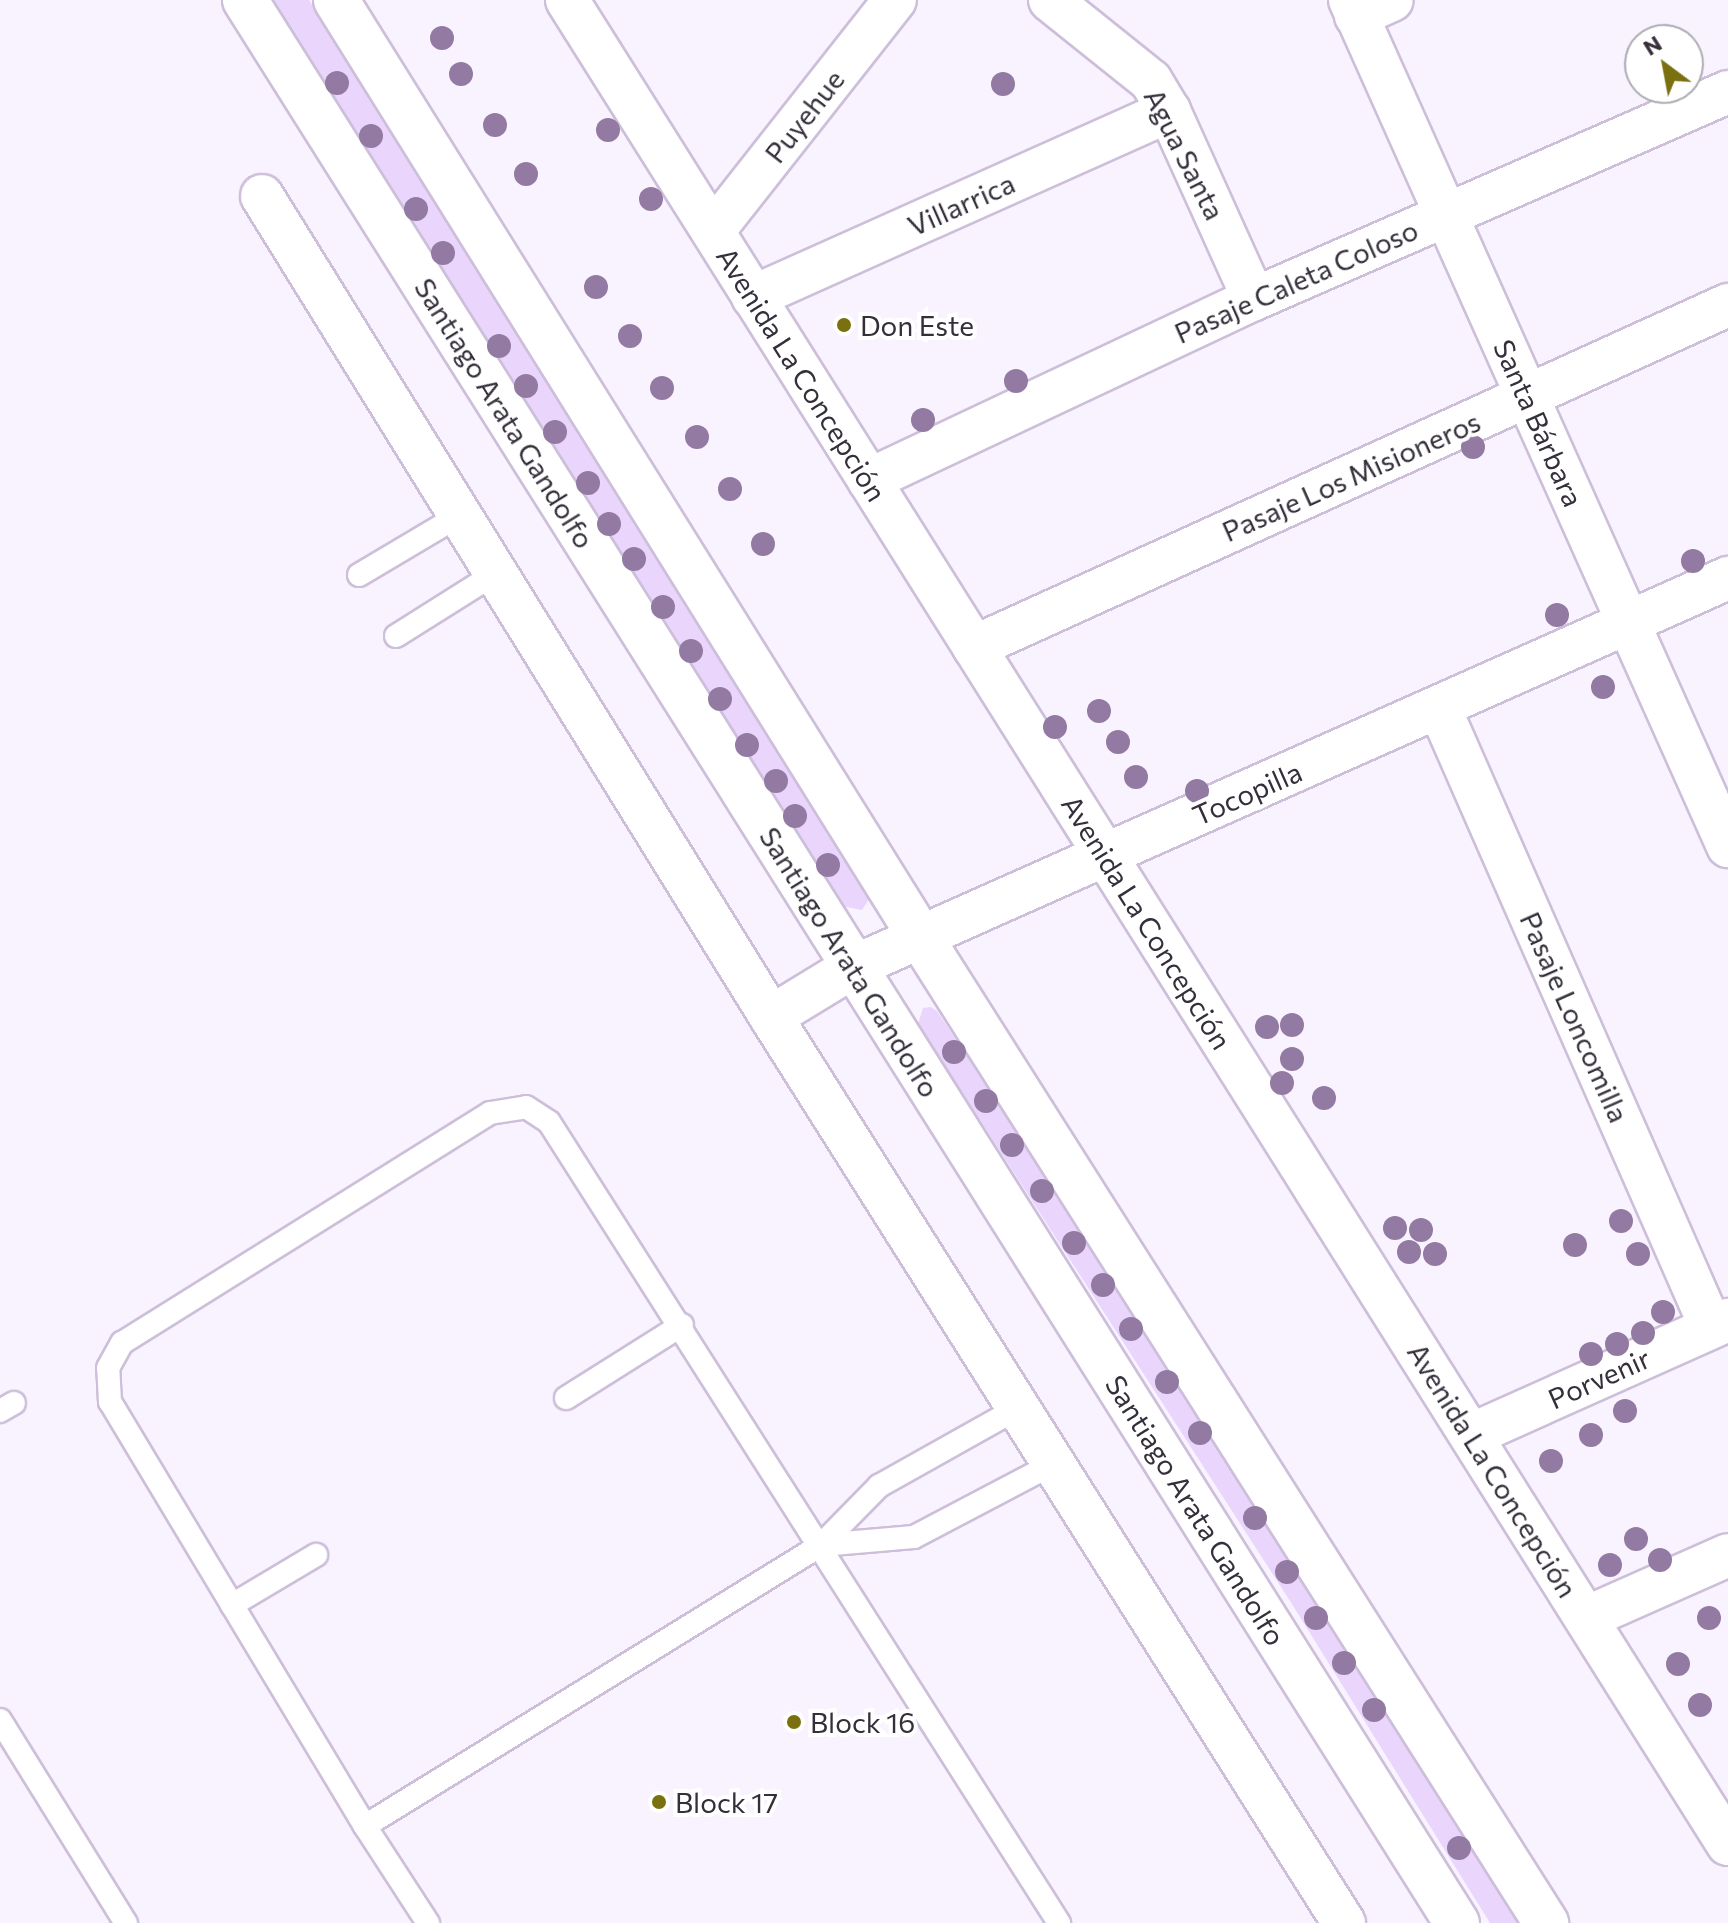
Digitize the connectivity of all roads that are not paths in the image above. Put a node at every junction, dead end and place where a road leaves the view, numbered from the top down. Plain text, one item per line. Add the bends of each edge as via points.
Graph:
1 (245, 0) edge
2 (336, 0) edge
3 (895, 0) edge
4 (1050, 0) edge
5 (1366, 5) edge
6 (582, 7) edge
7 (1728, 92) edge
8 (1169, 111) junction
9 (262, 196) dead end
10 (1445, 214) junction
11 (713, 231) junction
12 (753, 297) junction
13 (1254, 299) junction
14 (1728, 305) edge
15 (1527, 396) junction
16 (869, 480) junction
17 (460, 515) junction
18 (496, 573) junction
19 (359, 575) dead end
20 (1728, 578) edge
21 (1628, 623) junction
22 (396, 636) dead end
23 (974, 647) junction
24 (1439, 707) junction
25 (1728, 846) edge
26 (1106, 856) junction
27 (921, 938) junction
28 (853, 967) junction
29 (771, 1017) junction
30 (1720, 1324) edge
31 (682, 1325) junction
32 (566, 1398) dead end
33 (1018, 1408) junction
34 (1471, 1435) junction
35 (1055, 1463) junction
36 (821, 1545) junction
37 (316, 1555) dead end
38 (1728, 1555) edge
39 (232, 1605) junction
40 (1586, 1618) junction
41 (0, 1720) edge
42 (1712, 1787) edge
43 (365, 1826) junction
44 (1728, 1844) edge
45 (126, 1923) edge
46 (428, 1923) edge
47 (1059, 1923) edge
48 (1344, 1923) edge
49 (1457, 1923) edge
50 (1546, 1923) edge

1 - 28 main road, Santiago Arata Gandolfo
2 - 27 main road
3 - 11 street, Puyehue
4 - 8 street, Agua Santa via 1151,81
5 - 10 street, Santa Bárbara
6 - 11 street, Avenida La Concepción
7 - 10 street, Pasaje Caleta Coloso
8 - 12 street, Villarrica
8 - 13 street, Agua Santa
9 - 17 street
10 - 13 street, Pasaje Caleta Coloso
10 - 15 street, Santa Bárbara
11 - 12 street, Avenida La Concepción
12 - 16 street, Avenida La Concepción
13 - 16 street, Pasaje Caleta Coloso
14 - 15 street, Pasaje Los Misioneros
15 - 21 street, Santa Bárbara
15 - 23 street, Pasaje Los Misioneros
16 - 23 street, Avenida La Concepción
17 - 18 street
17 - 19 lane
18 - 22 lane
18 - 29 street
20 - 21 street, Tocopilla
21 - 24 street, Tocopilla
21 - 25 street, Santa Bárbara
23 - 26 street, Avenida La Concepción
24 - 26 street, Tocopilla
24 - 30 street, Pasaje Loncomilla
26 - 27 street, Tocopilla
26 - 34 street, Avenida La Concepción
27 - 28 street, Tocopilla
27 - 50 main road
28 - 29 street, Tocopilla
28 - 49 main road, Santiago Arata Gandolfo
29 - 33 street
30 - 34 street, Porvenir
31 - 32 lane
31 - 36 lane
31 - 39 lane via 549,1122 526,1107 490,1113 477,1121 122,1343 108,1368 110,1402
33 - 35 street
33 - 36 lane via 879,1486
34 - 40 street, Avenida La Concepción
35 - 36 lane via 914,1537
35 - 48 street
36 - 43 lane
36 - 47 lane
37 - 39 lane
38 - 40 street
39 - 43 lane
40 - 42 street, Avenida La Concepción
41 - 45 lane
42 - 44 street, Avenida La Concepción
43 - 46 lane

